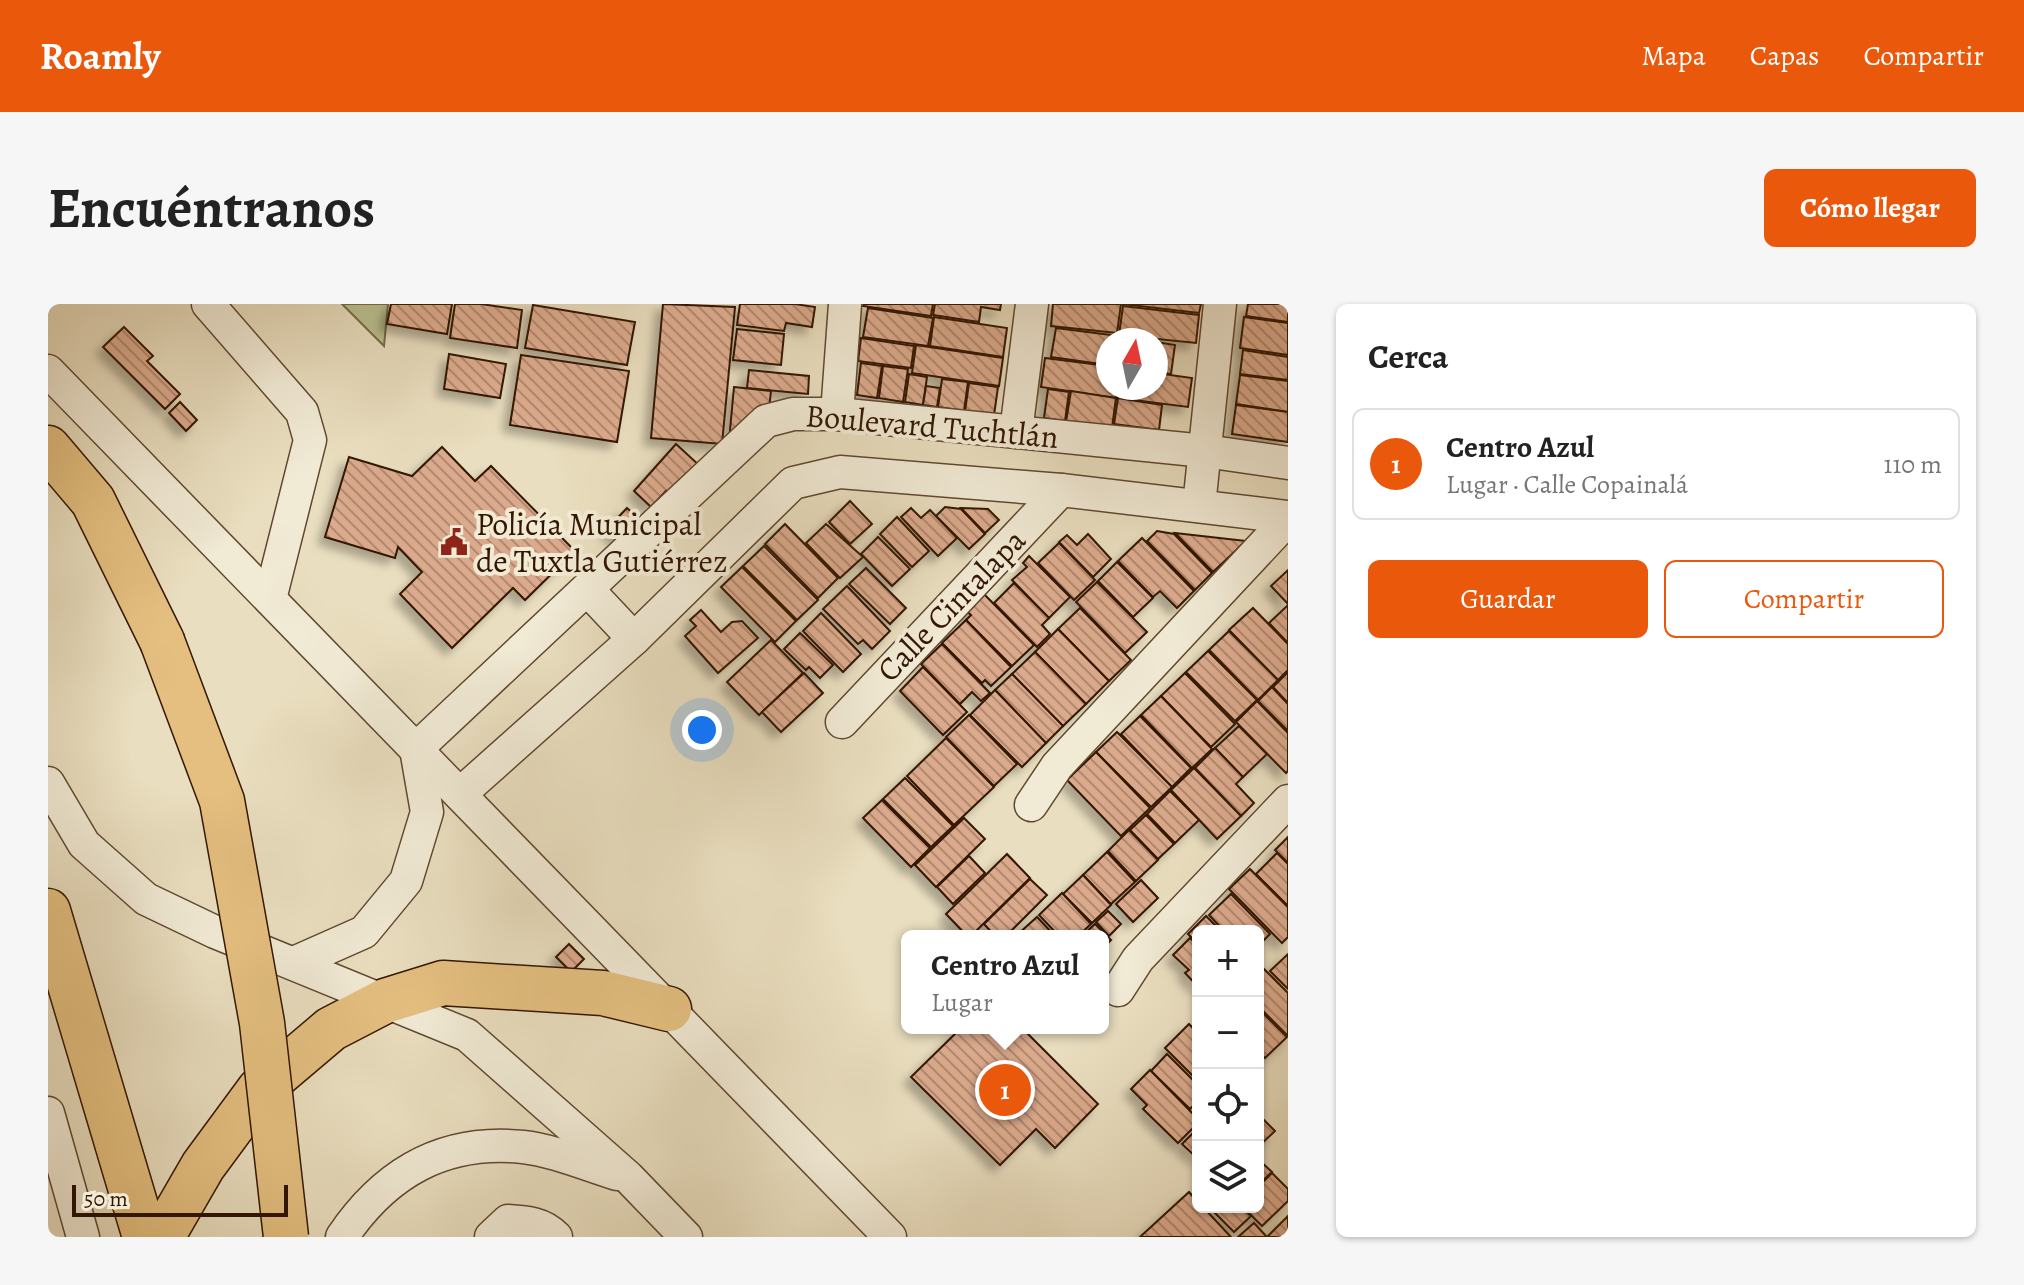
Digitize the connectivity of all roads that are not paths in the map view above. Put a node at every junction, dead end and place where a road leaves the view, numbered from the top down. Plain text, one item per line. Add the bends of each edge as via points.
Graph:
1 (208, 304) edge
2 (845, 304) edge
3 (1032, 304) edge
4 (1220, 304) edge
5 (48, 371) edge
6 (837, 414) junction
7 (1016, 432) junction
8 (48, 448) edge
9 (1205, 451) junction
10 (1288, 463) edge
11 (1061, 490) junction
12 (1199, 506) junction
13 (1288, 518) edge
14 (587, 589) junction
15 (270, 599) junction
16 (634, 639) junction
17 (842, 722) dead end
18 (416, 749) junction
19 (48, 783) edge
20 (460, 794) junction
21 (1288, 801) edge
22 (1031, 805) dead end
23 (48, 911) edge
24 (294, 963) junction
25 (1118, 990) dead end
26 (385, 1001) junction
27 (669, 1009) junction
28 (48, 1113) edge
29 (628, 1177) junction
30 (83, 1237) edge
31 (145, 1237) edge
32 (162, 1237) edge
33 (286, 1237) edge
34 (342, 1237) edge
35 (491, 1237) edge
36 (556, 1237) edge
37 (686, 1237) edge
38 (890, 1237) edge

1 - 15 street via 302,412 310,440
2 - 6 street
3 - 7 street
4 - 9 street
5 - 15 street
6 - 7 street, Boulevard Tuchtlán
6 - 14 street, Boulevard Tuchtlán via 793,414 766,421
7 - 9 street, Boulevard Tuchtlán
8 - 33 highway, bridge via 93,501 162,641 222,801 262,1023
9 - 10 street, Boulevard Tuchtlán
9 - 12 street
11 - 12 street, Boulevard Tuchtlán
11 - 16 street, Boulevard Tuchtlán via 840,472 793,483
11 - 17 street, Calle Cintalapa
12 - 13 street, Boulevard Tuchtlán
13 - 22 street via 1057,766
14 - 16 street
14 - 18 street, Boulevard Tuchtlán
15 - 18 street
16 - 20 street, Boulevard Tuchtlán
18 - 20 street
18 - 24 street via 427,812 406,881 364,932
19 - 24 street via 84,844 146,899
20 - 27 street
21 - 25 street via 1138,959
23 - 31 highway
24 - 26 street
26 - 27 highway via 443,983 603,993
26 - 29 street via 467,1035
26 - 32 highway via 331,1029 259,1090 203,1166
27 - 38 street
28 - 30 street
29 - 34 street via 525,1147 469,1146 424,1161 384,1187
29 - 37 street
35 - 36 street via 508,1221 528,1222

